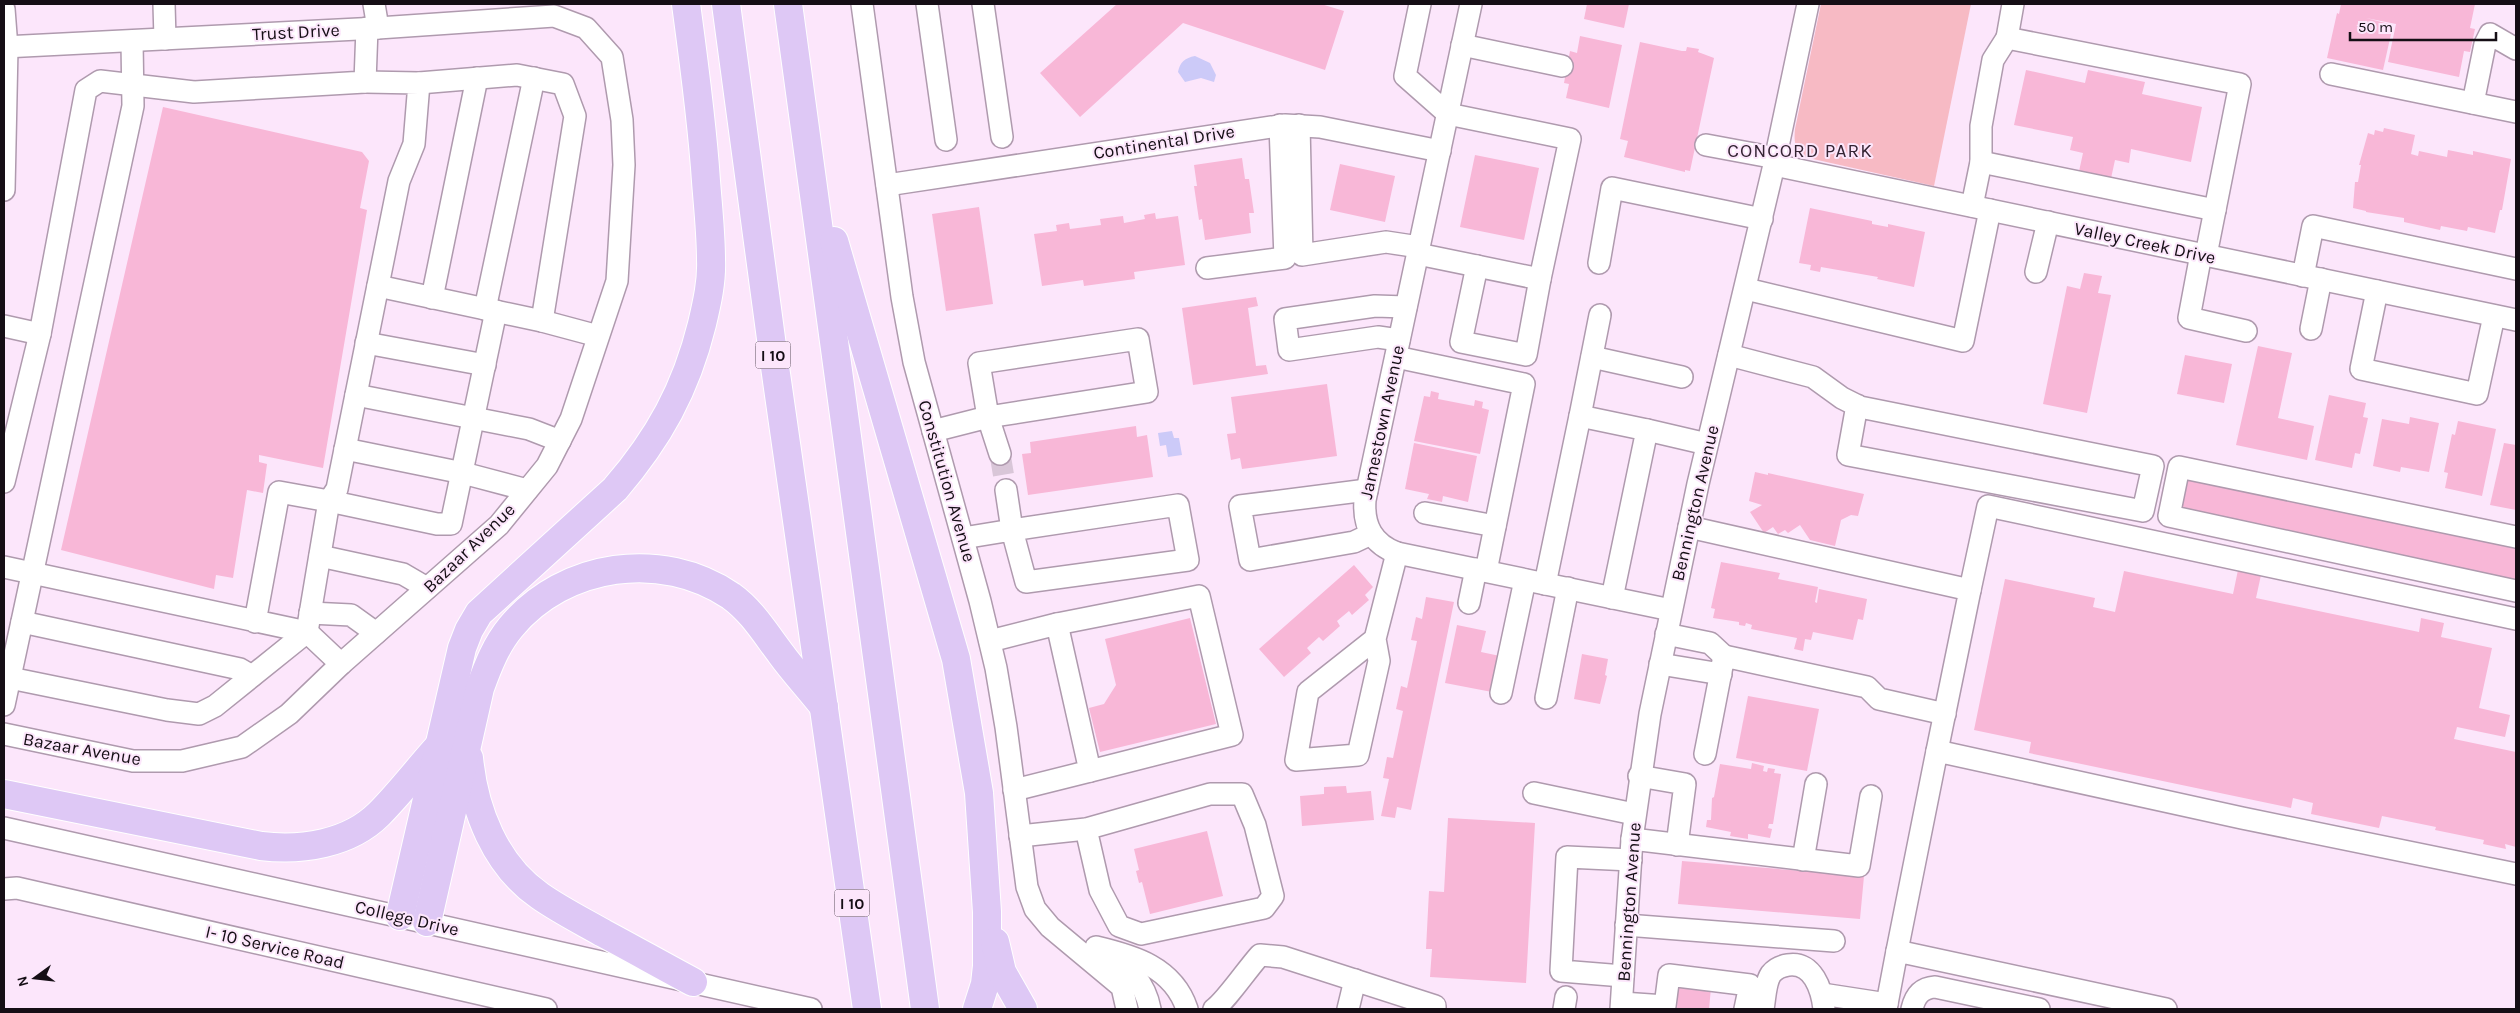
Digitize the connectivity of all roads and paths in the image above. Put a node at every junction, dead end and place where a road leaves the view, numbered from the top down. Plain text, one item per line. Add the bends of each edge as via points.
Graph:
1 (164, 4) edge
2 (374, 4) edge
3 (686, 4) edge
4 (726, 4) edge
5 (788, 4) edge
6 (862, 4) edge
7 (927, 4) edge
8 (983, 4) edge
9 (1420, 4) edge
10 (1471, 4) edge
11 (1808, 4) edge
12 (2013, 4) edge
13 (4, 8) edge
14 (372, 28) junction
15 (586, 28) joint
16 (2007, 38) junction
17 (164, 39) junction
18 (132, 41) junction
19 (1462, 45) junction
20 (5, 47) edge
21 (2516, 49) edge
22 (1562, 66) dead end
23 (2331, 74) dead end
24 (477, 78) junction
25 (534, 78) junction
26 (365, 82) junction
27 (418, 83) junction
28 (133, 85) junction
29 (2473, 103) junction
30 (2516, 112) edge
31 (1448, 114) junction
32 (1290, 125) junction
33 (1002, 137) dead end
34 (946, 140) dead end
35 (1706, 145) dead end
36 (1440, 150) junction
37 (808, 155) junction
38 (1775, 161) junction
39 (1981, 162) junction
40 (887, 185) junction
41 (4, 190) edge
42 (1981, 208) junction
43 (2215, 210) junction
44 (1762, 219) junction
45 (2048, 222) junction
46 (1419, 251) junction
47 (2204, 255) junction
48 (1599, 264) dead end
49 (1477, 266) junction
50 (1208, 268) dead end
51 (2516, 269) edge
52 (2036, 272) dead end
53 (2312, 278) junction
54 (1540, 280) junction
55 (378, 286) junction
56 (1746, 289) junction
57 (2377, 291) junction
58 (432, 298) junction
59 (1406, 307) junction
60 (490, 310) junction
61 (1600, 314) dead end
62 (2494, 316) junction
63 (2516, 320) edge
64 (542, 322) junction
65 (4, 326) edge
66 (2311, 329) dead end
67 (2246, 331) dead end
68 (40, 334) junction
69 (598, 336) junction
70 (366, 342) junction
71 (1397, 349) junction
72 (1729, 355) junction
73 (1592, 357) junction
74 (485, 365) junction
75 (1682, 377) dead end
76 (356, 395) junction
77 (1857, 405) junction
78 (1580, 416) junction
79 (988, 417) junction
80 (474, 418) junction
81 (1647, 430) junction
82 (933, 431) junction
83 (560, 441) junction
84 (1707, 444) junction
85 (345, 449) junction
86 (1000, 454) tunnel mouth
87 (463, 473) junction
88 (4, 482) edge
89 (527, 490) junction
90 (1006, 490) tunnel mouth
91 (1367, 490) junction
92 (329, 501) junction
93 (1425, 513) dead end
94 (1495, 526) junction
95 (1689, 527) junction
96 (1012, 530) junction
97 (1371, 534) junction
98 (2516, 537) edge
99 (963, 538) junction
100 (1397, 553) junction
101 (320, 556) junction
102 (4, 567) edge
103 (1481, 570) junction
104 (33, 574) junction
105 (1535, 582) junction
106 (427, 588) junction
107 (1568, 588) junction
108 (1970, 590) junction
109 (2516, 591) edge
110 (1612, 598) junction
111 (1469, 603) dead end
112 (1671, 610) junction
113 (2516, 619) edge
114 (22, 622) junction
115 (255, 622) junction
116 (308, 622) junction
117 (1057, 624) junction
118 (376, 633) junction
119 (1666, 634) junction
120 (1375, 639) junction
121 (990, 641) junction
122 (341, 664) junction
123 (1660, 664) junction
124 (1723, 665) junction
125 (252, 676) junction
126 (10, 678) junction
127 (1501, 693) dead end
128 (1546, 698) dead end
129 (4, 705) edge
130 (824, 706) junction
131 (1945, 714) junction
132 (4, 734) edge
133 (469, 734) junction
134 (440, 744) junction
135 (1937, 751) junction
136 (1705, 754) dead end
137 (1090, 771) junction
138 (1639, 776) junction
139 (1816, 784) dead end
140 (1014, 790) junction
141 (1534, 793) dead end
142 (4, 794) edge
143 (1871, 796) dead end
144 (1634, 814) junction
145 (4, 828) edge
146 (1086, 828) junction
147 (1020, 836) junction
148 (1677, 844) junction
149 (1631, 850) junction
150 (1802, 860) junction
151 (2516, 874) edge
152 (4, 889) edge
153 (987, 912) junction
154 (400, 916) junction
155 (427, 922) junction
156 (1626, 926) junction
157 (1834, 941) dead end
158 (1070, 943) junction
159 (1096, 947) junction
160 (1897, 952) junction
161 (1624, 976) junction
162 (1355, 980) junction
163 (693, 982) junction
164 (1823, 1002) edge
165 (1404, 1003) edge
166 (2104, 1003) edge
167 (1622, 1006) edge
168 (1886, 1007) edge
169 (1220, 1008) edge
170 (2154, 1008) edge
171 (546, 1009) edge
172 (811, 1009) edge
173 (867, 1009) edge
174 (925, 1009) edge
175 (977, 1009) edge
176 (1023, 1009) edge
177 (1127, 1009) edge
178 (1150, 1009) edge
179 (1187, 1009) edge
180 (1348, 1009) edge
181 (1434, 1009) edge
182 (1745, 1009) edge
183 (1763, 1009) edge
184 (1912, 1009) edge
185 (2039, 1009) edge

1 - 17 street
2 - 14 street
3 - 134 highway via 701,111 712,261 707,302 685,381 652,444 620,483 479,614 462,648
4 - 130 highway, I 10
5 - 37 highway
6 - 40 street, Constitution Avenue
7 - 34 street
8 - 33 street
9 - 31 street via 1405,76
10 - 19 street, Jamestown Avenue
11 - 38 street, Bennington Avenue
12 - 16 street
13 - 20 street
14 - 15 street, Trust Drive via 554,16
14 - 17 street, Trust Drive
14 - 26 street
15 - 69 street, Bazaar Avenue via 612,56 622,120 624,165 617,281
16 - 39 street via 1993,60 1981,126
16 - 43 street via 2240,84
17 - 18 street, Trust Drive
18 - 20 street, Trust Drive
18 - 28 street
19 - 22 street
19 - 31 street, Jamestown Avenue
20 - 41 street
21 - 29 street via 2490,34
23 - 29 street
24 - 25 street via 516,75
24 - 27 street
24 - 58 street
25 - 60 street
25 - 64 street via 563,84 575,116
26 - 27 street
26 - 28 street via 194,92
27 - 55 street via 414,144 399,181
28 - 68 street via 100,81 86,90
28 - 104 street via 133,106
29 - 30 street
31 - 36 street, Jamestown Avenue
31 - 54 street via 1570,139
32 - 36 street, Continental Drive via 1320,126
32 - 40 street, Continental Drive
32 - 46 street via 1302,255 1386,242
32 - 50 street via 1285,258
35 - 38 street, Valley Creek Drive
36 - 46 street, Jamestown Avenue
37 - 153 highway via 956,659 979,793
37 - 174 highway
38 - 42 street, Valley Creek Drive
38 - 44 street, Bennington Avenue
39 - 42 street
39 - 43 street
40 - 82 street, Constitution Avenue via 914,362
42 - 45 street, Valley Creek Drive
42 - 56 street via 1963,341
43 - 47 street
44 - 48 street via 1612,188
44 - 56 street, Bennington Avenue
45 - 47 street, Valley Creek Drive
45 - 52 street
46 - 49 street
46 - 59 street, Jamestown Avenue
47 - 53 street, Valley Creek Drive
47 - 67 street via 2189,318
49 - 54 street
49 - 54 street via 1461,342 1526,356
51 - 53 street via 2313,226
53 - 57 street, Valley Creek Drive
53 - 66 street
55 - 58 street
55 - 70 street
56 - 72 street, Bennington Avenue
57 - 62 street, Valley Creek Drive
57 - 62 street via 2361,369 2477,394
58 - 60 street
59 - 71 street, Jamestown Avenue
59 - 71 street via 1375,306 1285,319 1289,350 1378,337
60 - 64 street
60 - 74 street
61 - 73 street
62 - 63 street, Valley Creek Drive
64 - 69 street
65 - 68 street
68 - 88 street
69 - 83 street, Bazaar Avenue
70 - 74 street
70 - 76 street
71 - 91 street, Jamestown Avenue
71 - 94 street via 1524,384
72 - 77 street via 1813,376
72 - 84 street, Bennington Avenue
73 - 75 street
73 - 78 street
74 - 80 street
76 - 80 street
76 - 85 street
77 - 77 street via 2153,466 2143,511 1848,455
78 - 81 street
78 - 105 street
79 - 79 street via 1147,392 1138,339 979,363
79 - 82 street
79 - 86 street
80 - 83 street via 529,429
80 - 87 street
81 - 84 street
81 - 110 street
82 - 99 street, Constitution Avenue
83 - 89 street, Bazaar Avenue via 547,466
84 - 95 street, Bennington Avenue
85 - 87 street
85 - 92 street via 337,489
87 - 89 street
87 - 92 street via 451,524
89 - 106 street, Bazaar Avenue via 499,525
90 - 96 street
91 - 97 street, Jamestown Avenue via 1365,518
91 - 97 street via 1240,506 1250,560 1354,542
92 - 101 street
92 - 115 street via 279,492
93 - 94 street
94 - 103 street
95 - 108 street
95 - 112 street, Bennington Avenue
96 - 96 street via 1026,582 1188,560 1178,506
96 - 99 street
97 - 100 street via 1382,546
98 - 109 street via 2179,467 2169,516
99 - 121 street, Constitution Avenue
100 - 103 street
100 - 120 street
101 - 106 street via 403,574
101 - 116 street
102 - 104 street
103 - 105 street
103 - 111 street
104 - 114 street
104 - 115 street
105 - 107 street
105 - 127 street
106 - 118 street, Bazaar Avenue
107 - 110 street
107 - 128 street
108 - 113 street via 1988,506
108 - 131 street
110 - 112 street
112 - 119 street, Bennington Avenue
114 - 125 street via 240,669
114 - 126 street
115 - 116 street
116 - 118 street via 351,615
116 - 122 street
116 - 125 street
117 - 121 street
117 - 137 street
117 - 137 street via 1199,596 1232,735
118 - 122 street, Bazaar Avenue
119 - 123 street, Bennington Avenue
119 - 124 street via 1710,643
120 - 120 street via 1379,662 1358,755 1296,760 1308,692
121 - 140 street, Constitution Avenue
122 - 132 street, Bazaar Avenue via 290,714 242,747 182,761 133,761
123 - 124 street
123 - 138 street, Bennington Avenue
124 - 131 street via 1867,687 1879,699
124 - 136 street
125 - 126 street via 215,706 199,714
126 - 129 street
130 - 133 highway via 765,630 732,597 672,571 613,569 577,579 554,590 538,600 510,628 489,664
130 - 173 highway, I 10
131 - 135 street
133 - 155 highway
133 - 163 highway via 472,782 482,818 493,842 522,880 539,895 572,915
134 - 142 highway via 378,815 331,841 303,847 261,846
134 - 154 highway
135 - 151 street
135 - 160 street
137 - 140 street
138 - 144 street, Bennington Avenue
138 - 148 street via 1685,784
139 - 150 street
140 - 147 street, Constitution Avenue
141 - 144 street
143 - 150 street via 1859,866
144 - 149 street, Bennington Avenue
145 - 154 street, College Drive
146 - 146 street via 1210,794 1242,794 1255,825 1273,896 1264,908 1141,934 1119,926 1100,890
146 - 147 street
147 - 158 street, Constitution Avenue via 1027,887 1036,909 1050,927
148 - 149 street
148 - 150 street
149 - 156 street, Bennington Avenue
149 - 161 street via 1567,857 1561,971
152 - 171 street, I- 10 Service Road via 17,888
153 - 175 highway via 988,966
153 - 176 highway via 1002,972
154 - 155 street, College Drive
155 - 163 street, College Drive
156 - 157 street
156 - 161 street, Bennington Avenue
158 - 159 street, Constitution Avenue
158 - 177 street, Constitution Avenue via 1122,986
159 - 178 street, Constitution Avenue via 1121,963 1140,981
159 - 179 street, Constitution Avenue via 1151,964 1175,987
160 - 166 street
160 - 168 street
161 - 167 street, Bennington Avenue
162 - 165 street
162 - 169 street via 1283,957 1260,955 1228,993
162 - 180 street
163 - 172 street, College Drive
164 - 168 street
164 - 183 street via 1817,982 1809,971 1800,966 1786,966 1777,968 1769,978
165 - 181 street via 1435,1006
166 - 170 street
167 - 182 street via 1665,1006 1669,975 1750,985
184 - 185 street via 1920,992 1935,987

